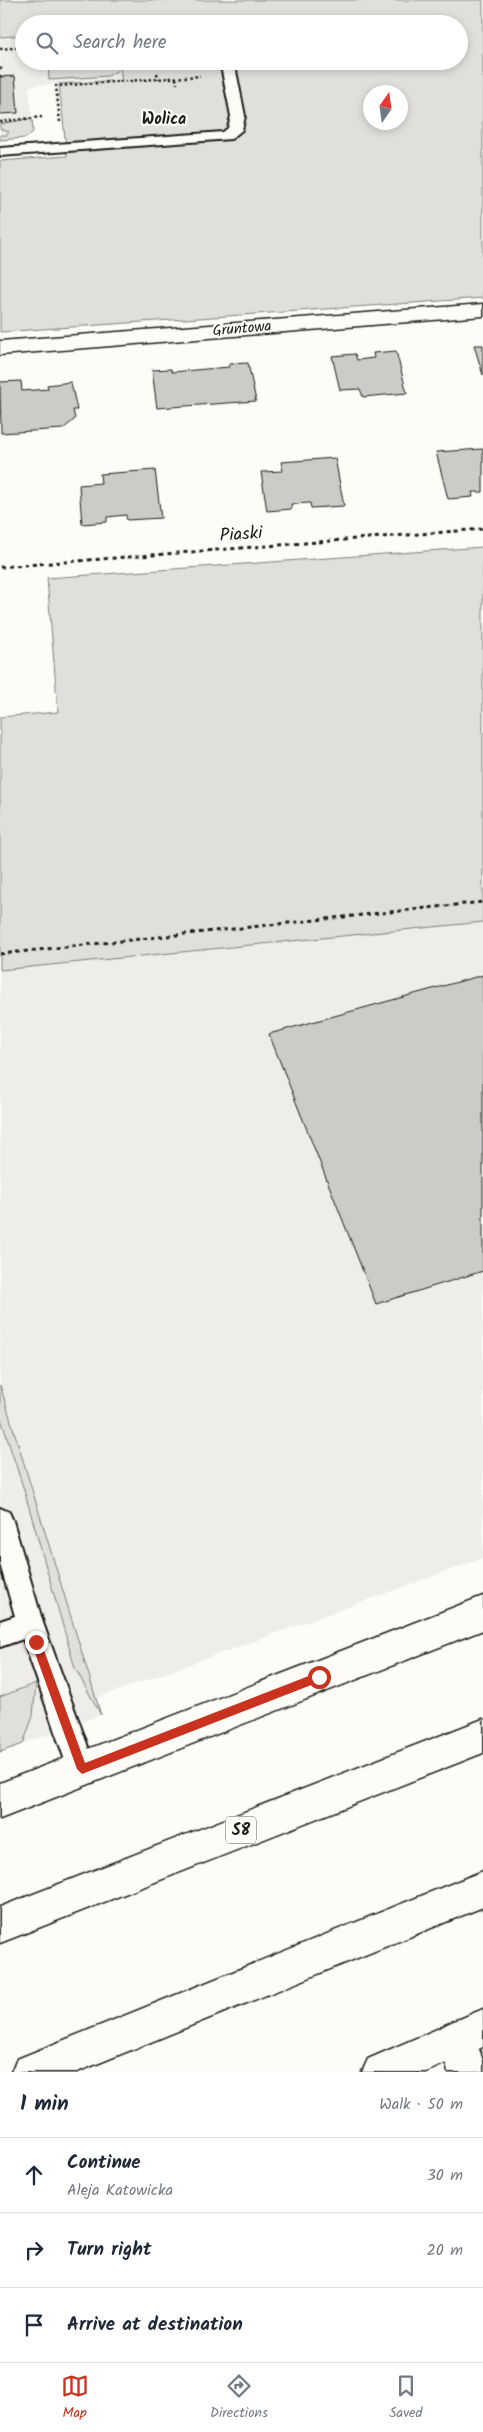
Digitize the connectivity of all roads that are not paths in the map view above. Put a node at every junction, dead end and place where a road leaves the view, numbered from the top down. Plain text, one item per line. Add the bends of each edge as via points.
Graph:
1 (229, 70) edge
2 (0, 152) edge
3 (483, 310) edge
4 (0, 348) edge
5 (0, 1521) edge
6 (483, 1613) edge
7 (30, 1623) junction
8 (0, 1634) edge
9 (483, 1736) edge
10 (82, 1769) junction
11 (0, 1801) edge
12 (483, 1889) edge
13 (0, 1926) edge
14 (469, 2046) edge
15 (30, 2072) edge
16 (381, 2072) edge

1 - 2 lane via 238,116 235,130 230,134
3 - 4 main road, Gruntowa
5 - 7 lane
6 - 10 main road
7 - 8 lane
7 - 10 lane
9 - 13 main road, S8
10 - 11 main road
12 - 15 main road
14 - 16 main road

